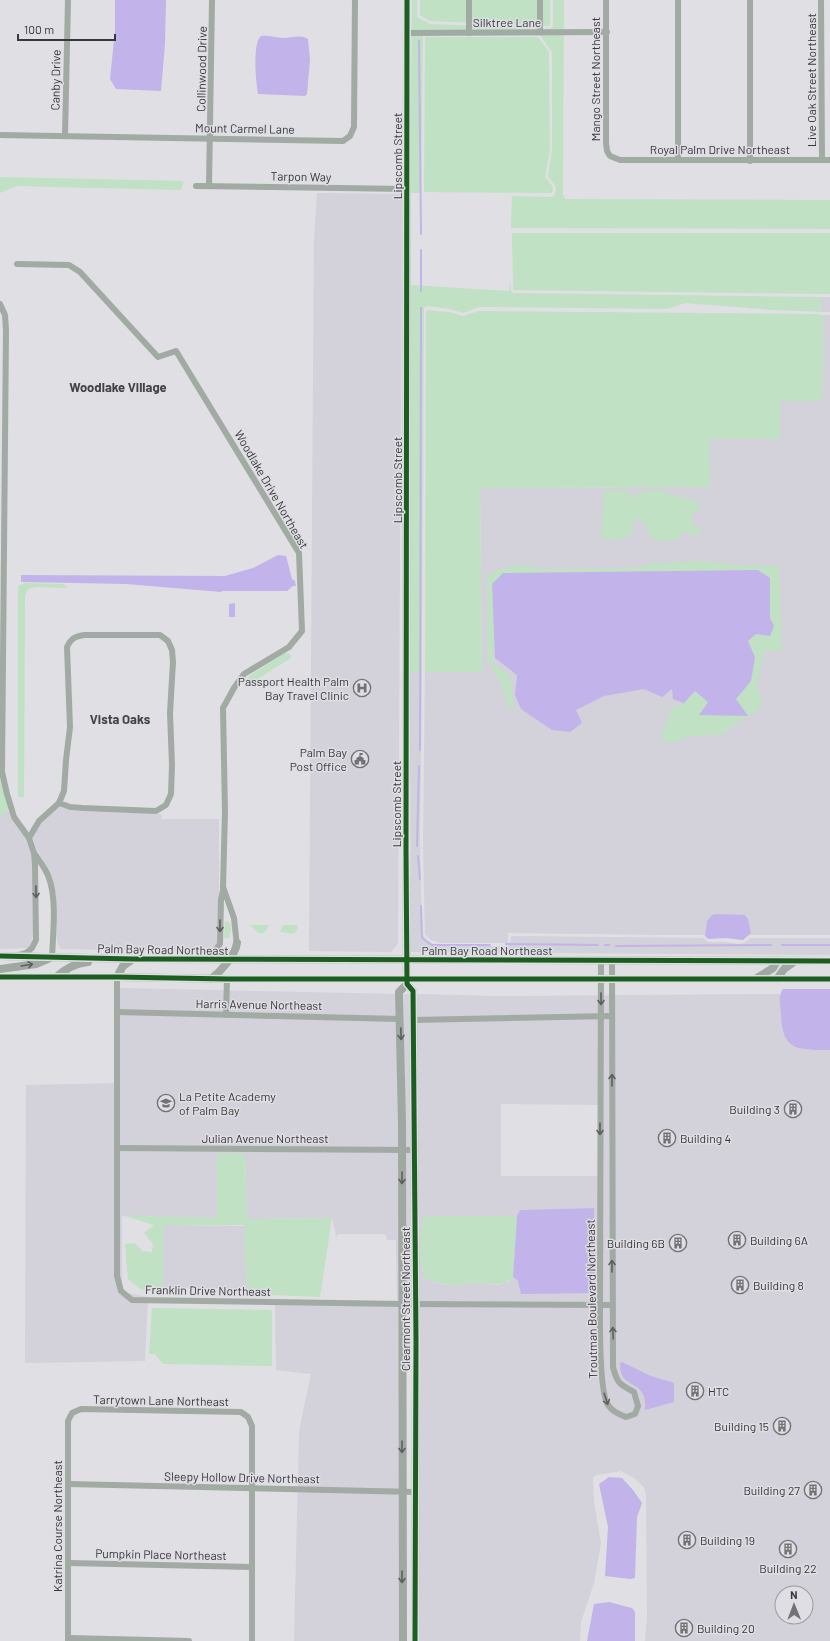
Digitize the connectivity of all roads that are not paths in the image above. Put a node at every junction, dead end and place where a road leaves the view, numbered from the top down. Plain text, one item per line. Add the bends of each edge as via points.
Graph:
1 (68, 0) edge
2 (212, 0) edge
3 (355, 0) edge
4 (407, 0) edge
5 (469, 0) edge
6 (540, 0) edge
7 (606, 0) edge
8 (678, 0) edge
9 (750, 0) edge
10 (821, 0) edge
11 (468, 32) junction
12 (540, 32) junction
13 (607, 32) junction
14 (407, 33) junction
15 (0, 135) edge
16 (65, 136) junction
17 (211, 139) junction
18 (610, 156) joint
19 (678, 160) junction
20 (822, 160) junction
21 (830, 160) edge
22 (750, 161) junction
23 (196, 186) dead end
24 (209, 186) junction
25 (407, 189) junction
26 (17, 264) dead end
27 (0, 304) edge
28 (3, 389) edge
29 (0, 410) edge
30 (6, 414) junction
31 (3, 456) edge
32 (59, 803) junction
33 (29, 838) junction
34 (34, 853) junction
35 (223, 887) junction
36 (237, 943) junction
37 (0, 956) edge
38 (17, 956) junction
39 (52, 957) junction
40 (100, 958) junction
41 (133, 960) junction
42 (204, 960) junction
43 (228, 960) junction
44 (238, 960) junction
45 (407, 960) junction
46 (601, 960) junction
47 (612, 961) junction
48 (777, 961) junction
49 (795, 961) junction
50 (830, 961) edge
51 (0, 969) edge
52 (117, 976) junction
53 (0, 977) edge
54 (56, 977) junction
55 (211, 979) junction
56 (227, 979) junction
57 (601, 979) junction
58 (612, 979) junction
59 (756, 979) junction
60 (777, 979) junction
61 (830, 979) edge
62 (407, 981) junction
63 (117, 1012) junction
64 (226, 1015) junction
65 (601, 1016) junction
66 (612, 1016) junction
67 (400, 1019) junction
68 (413, 1020) junction
69 (117, 1148) junction
70 (402, 1150) junction
71 (414, 1150) junction
72 (600, 1172) junction
73 (612, 1172) junction
74 (403, 1304) junction
75 (416, 1304) junction
76 (612, 1304) junction
77 (600, 1305) junction
78 (402, 1384) junction
79 (416, 1384) junction
80 (72, 1413) joint
81 (68, 1484) junction
82 (252, 1488) junction
83 (402, 1492) junction
84 (415, 1492) junction
85 (68, 1563) junction
86 (252, 1567) junction
87 (68, 1639) edge
88 (189, 1641) edge
89 (252, 1641) edge
90 (403, 1641) edge
91 (415, 1641) edge

1 - 16 street, Canby Drive
2 - 17 street, Collinwood Drive
3 - 17 street, Mount Carmel Lane via 354,127 350,136 343,141
4 - 14 street, Lipscomb Street
5 - 11 street
6 - 12 street
7 - 13 street, Mango Street Northeast
8 - 19 street
9 - 22 street
10 - 20 street, Live Oak Street Northeast
11 - 12 street, Silktree Lane
11 - 14 street, Silktree Lane
12 - 13 street, Silktree Lane
13 - 18 street, Mango Street Northeast via 606,142
14 - 25 street, Lipscomb Street
15 - 16 street, Mount Carmel Lane
16 - 17 street, Mount Carmel Lane
17 - 24 street, Collinwood Drive
18 - 19 street, Royal Palm Drive Northeast via 620,160
19 - 22 street, Royal Palm Drive Northeast
20 - 21 street, Royal Palm Drive Northeast
20 - 22 street, Royal Palm Drive Northeast
23 - 24 street, Tarpon Way
24 - 25 street, Tarpon Way
25 - 45 street, Lipscomb Street
26 - 35 street, Woodlake Drive Northeast via 69,265 80,272 158,357 176,351 299,553 302,631 289,647 244,674 223,708
27 - 28 street via 5,315
28 - 30 street
29 - 30 street
30 - 31 street
31 - 33 street via 2,772 14,817
32 - 32 street via 64,791 70,727 67,647 70,640 85,635 160,635 168,641 173,662 170,713 171,794 166,805 156,811 82,808
32 - 33 street via 39,821
33 - 34 street
34 -> 38 street via 36,940 32,948
34 - 39 street via 50,879 53,899
35 - 36 street, Woodlake Drive Northeast via 234,918
35 -> 42 street, Woodlake Drive Northeast via 220,944 211,956
36 - 43 street
36 - 44 street, Woodlake Drive Northeast
37 - 38 street, Palm Bay Road Northeast
38 - 39 street, Palm Bay Road Northeast
39 - 40 street, Palm Bay Road Northeast
51 -> 39 street via 36,964
40 - 41 street, Palm Bay Road Northeast
40 - 54 street via 79,963
41 - 42 street, Palm Bay Road Northeast
41 - 52 street via 123,966
42 - 43 street, Palm Bay Road Northeast
43 - 44 street, Palm Bay Road Northeast
43 - 55 street via 222,970
44 - 45 street, Palm Bay Road Northeast
45 - 46 street, Palm Bay Road Northeast
45 - 62 street, Clearmont Street Northeast
46 - 47 street, Palm Bay Road Northeast
46 - 57 street, Troutman Boulevard Northeast
47 - 48 street, Palm Bay Road Northeast
47 - 58 street, Troutman Boulevard Northeast
48 - 49 street, Palm Bay Road Northeast
48 - 59 street via 773,968
49 - 50 street, Palm Bay Road Northeast
49 - 60 street via 784,969
52 - 54 street
52 - 55 street
52 - 63 street, Franklin Drive Northeast
53 - 54 street
55 - 56 street
56 - 62 street
56 - 64 street
57 - 58 street
57 - 62 street
57 -> 65 street, Troutman Boulevard Northeast
58 - 59 street
58 - 66 street, Troutman Boulevard Northeast
59 - 60 street
60 - 61 street
62 - 67 street, Clearmont Street Northeast via 399,992
62 - 68 street, Clearmont Street Northeast via 413,991
63 - 64 street, Harris Avenue Northeast
63 - 69 street, Franklin Drive Northeast
64 - 67 street, Harris Avenue Northeast
65 - 66 street
65 - 68 street
65 -> 72 street, Troutman Boulevard Northeast
73 -> 66 street, Troutman Boulevard Northeast
67 -> 70 street, Clearmont Street Northeast
68 - 71 street, Clearmont Street Northeast
69 - 70 street, Julian Avenue Northeast
69 - 74 street, Franklin Drive Northeast via 117,1276 121,1291 132,1300
70 - 71 street, Julian Avenue Northeast
70 -> 74 street, Clearmont Street Northeast
71 - 75 street, Clearmont Street Northeast
72 - 73 street
72 - 77 street, Troutman Boulevard Northeast
76 -> 73 street, Troutman Boulevard Northeast
74 - 75 street, Franklin Drive Northeast
74 - 78 street, Clearmont Street Northeast
75 - 77 street, Franklin Drive Northeast
75 - 79 street, Clearmont Street Northeast
76 - 77 street, Franklin Drive Northeast
77 -> 76 street, Troutman Boulevard Northeast via 604,1390 607,1404 613,1411 626,1417 635,1414 638,1406 634,1392 617,1381 613,1367
78 - 79 street
78 -> 83 street, Clearmont Street Northeast
79 - 84 street, Clearmont Street Northeast
80 - 81 street, Katrina Course Northeast via 68,1420
80 - 82 street, Tarrytown Lane Northeast via 81,1409 241,1412 248,1417 252,1426
81 - 82 street, Sleepy Hollow Drive Northeast
81 - 85 street, Katrina Course Northeast
82 - 83 street, Sleepy Hollow Drive Northeast
82 - 86 street
83 - 84 street, Sleepy Hollow Drive Northeast
83 -> 90 street, Clearmont Street Northeast
84 - 91 street, Clearmont Street Northeast
85 - 86 street, Pumpkin Place Northeast
85 - 87 street, Katrina Course Northeast
86 - 89 street
87 - 88 street

